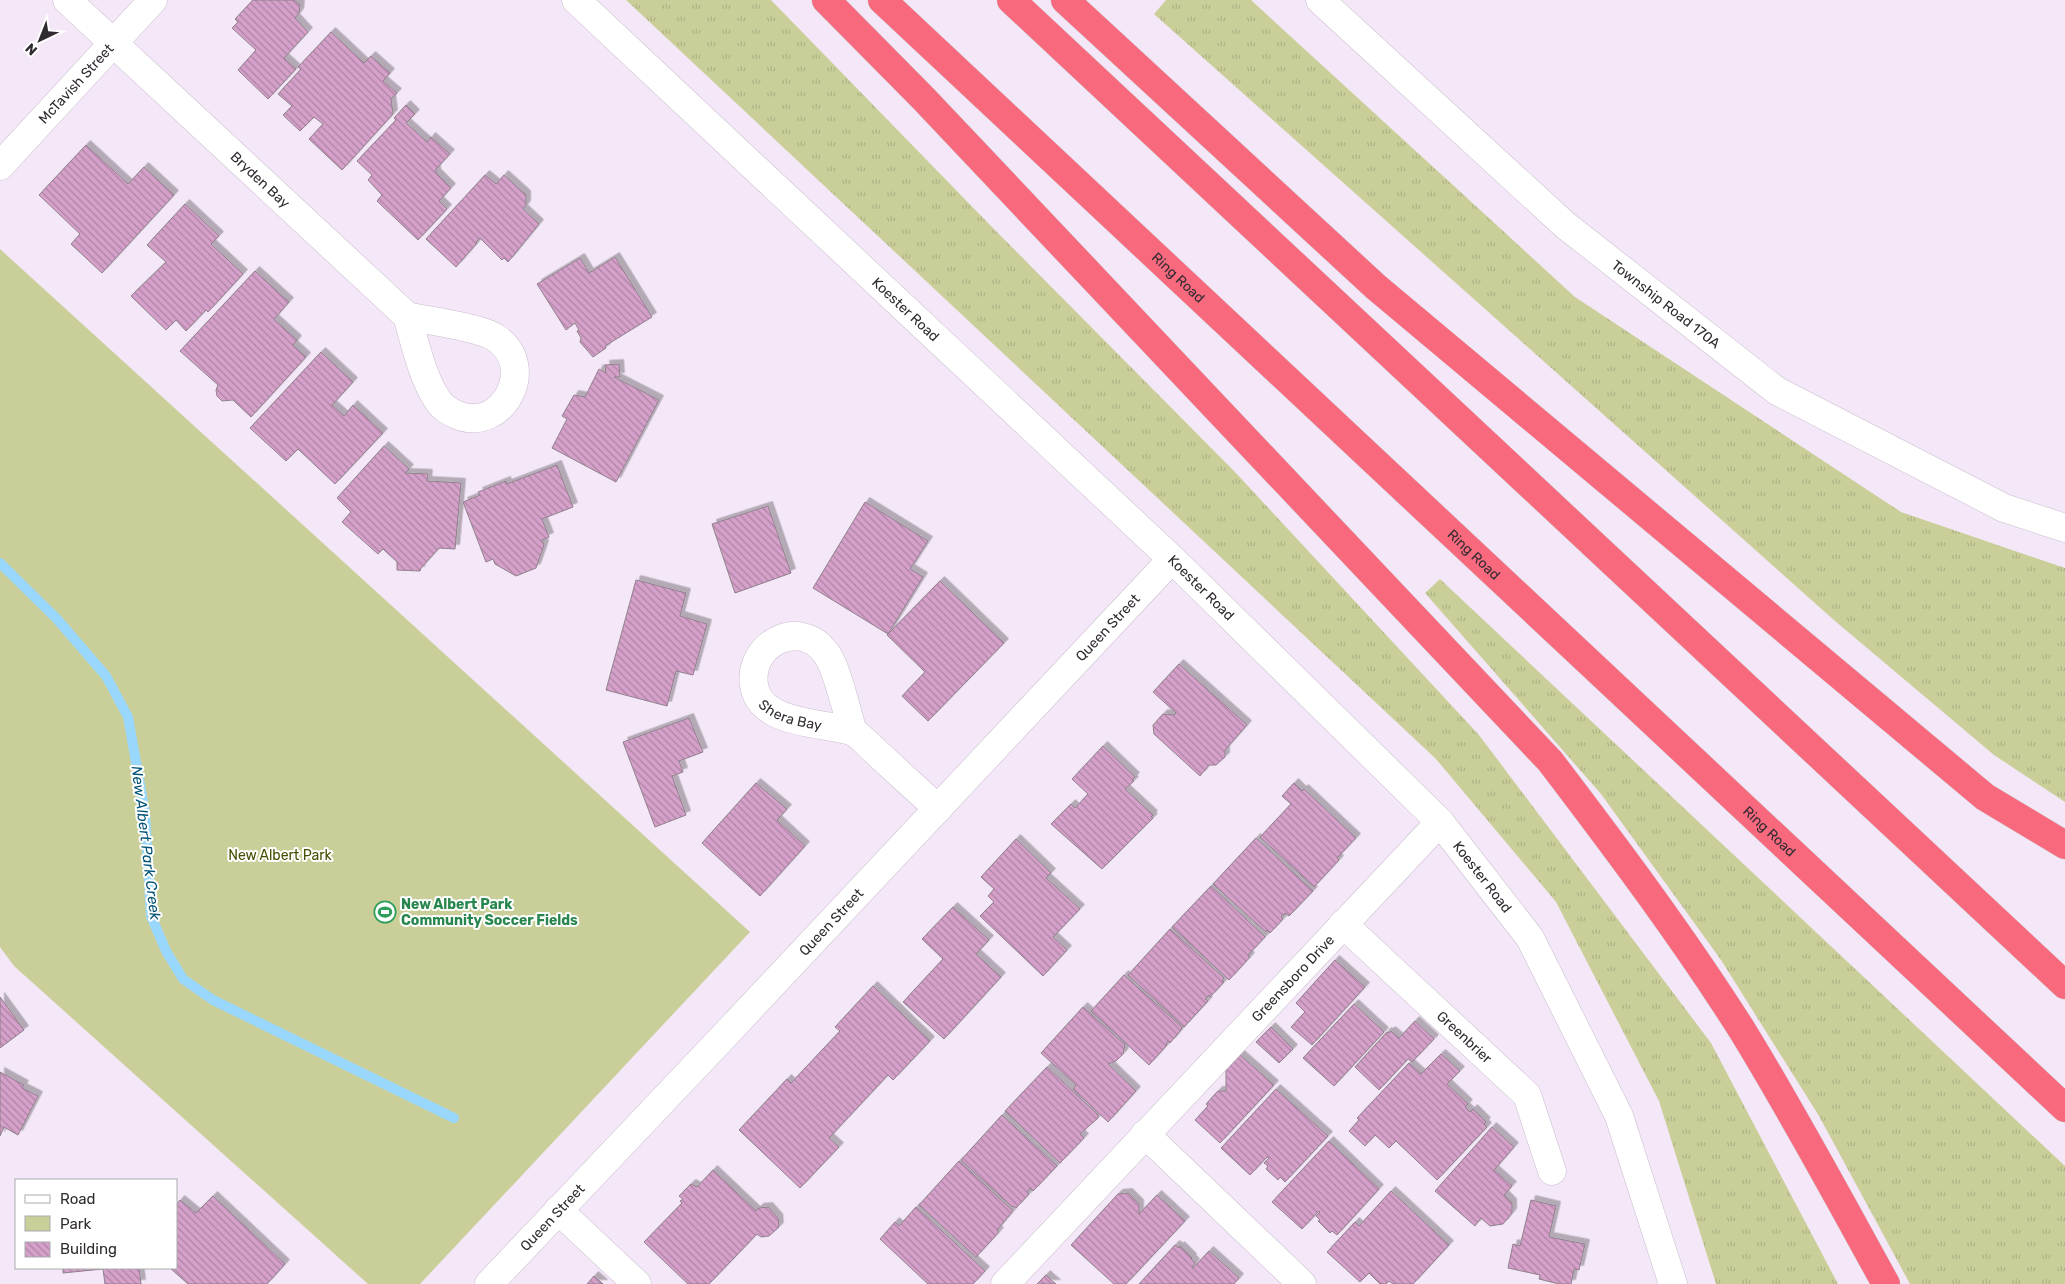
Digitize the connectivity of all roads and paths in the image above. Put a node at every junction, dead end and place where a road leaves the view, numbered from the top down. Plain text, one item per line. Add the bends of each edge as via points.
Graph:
1 (67, 0) edge
2 (153, 0) edge
3 (576, 0) edge
4 (826, 0) edge
5 (882, 0) edge
6 (1011, 0) edge
7 (1065, 0) edge
8 (1320, 0) edge
9 (114, 44) junction
10 (0, 166) edge
11 (407, 316) dead end
12 (2065, 528) edge
13 (1172, 559) junction
14 (853, 732) dead end
15 (938, 809) junction
16 (1440, 822) junction
17 (2065, 845) edge
18 (1343, 924) junction
19 (2065, 986) edge
20 (2065, 1108) edge
21 (1145, 1134) junction
22 (1552, 1172) dead end
23 (558, 1210) junction
24 (489, 1284) edge
25 (637, 1284) edge
26 (1005, 1284) edge
27 (1302, 1284) edge
28 (1673, 1284) edge
29 (1886, 1284) edge

1 - 9 street, Bryden Bay
2 - 9 street, McTavish Street
3 - 13 street, Koester Road
4 - 29 highway via 923,98 1550,761 1638,876 1741,1029
5 - 20 highway, Ring Road
6 - 19 highway
7 - 17 highway via 1376,287 1985,797
8 - 12 street, Township Road 170A via 1565,225 1777,390 2004,508
9 - 10 street, McTavish Street
9 - 11 street, Bryden Bay
13 - 15 street, Queen Street
13 - 16 street, Koester Road
14 - 15 street
15 - 23 street, Queen Street
16 - 18 street, Greensboro Drive
16 - 28 street, Koester Road via 1530,938 1619,1116
18 - 21 street, Greensboro Drive
18 - 22 street, Greenbrier via 1527,1095
21 - 26 street, Greensboro Drive
21 - 27 street
23 - 24 street, Queen Street
23 - 25 street

